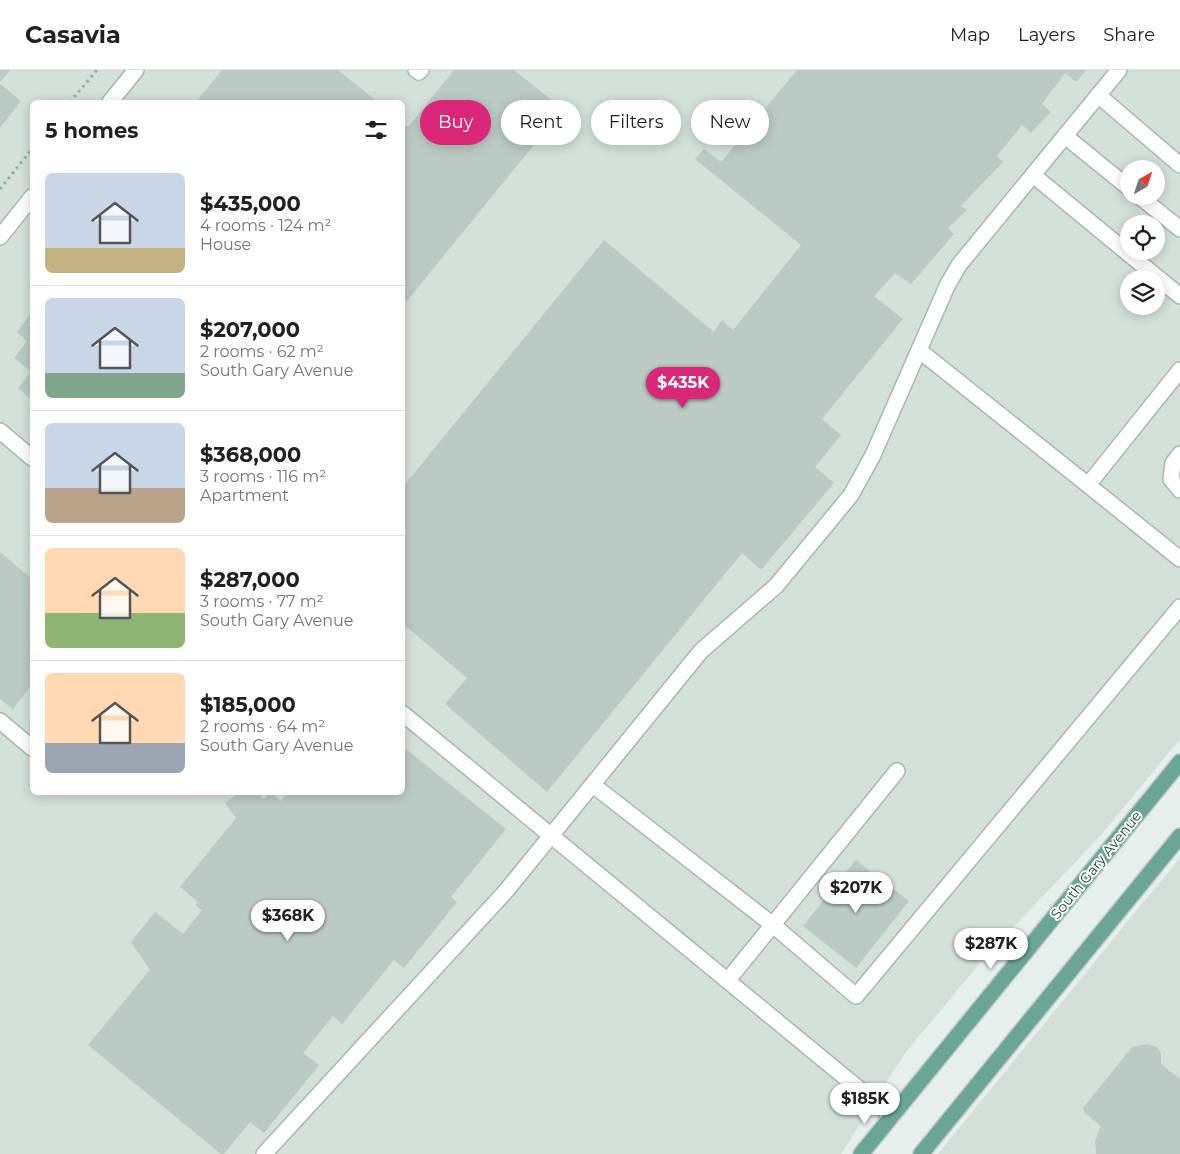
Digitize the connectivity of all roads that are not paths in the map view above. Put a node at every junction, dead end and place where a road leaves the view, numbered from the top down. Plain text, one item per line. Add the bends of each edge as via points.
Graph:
1 (136, 70) edge
2 (416, 70) edge
3 (421, 70) edge
4 (1119, 70) edge
5 (1098, 95) junction
6 (112, 100) edge
7 (1064, 136) junction
8 (1180, 165) edge
9 (1033, 175) junction
10 (1120, 181) edge
11 (30, 200) edge
12 (1150, 205) edge
13 (1180, 229) edge
14 (0, 237) edge
15 (1180, 296) edge
16 (920, 351) junction
17 (1180, 370) edge
18 (0, 431) edge
19 (1180, 454) edge
20 (30, 456) edge
21 (1088, 485) junction
22 (1180, 490) edge
23 (1180, 559) edge
24 (1180, 606) edge
25 (405, 715) edge
26 (0, 721) edge
27 (30, 746) edge
28 (1180, 762) edge
29 (897, 771) dead end
30 (592, 785) junction
31 (552, 836) junction
32 (1180, 836) edge
33 (773, 925) junction
34 (728, 980) junction
35 (892, 1116) junction
36 (264, 1154) edge
37 (861, 1154) edge
38 (921, 1154) edge

1 - 6 street
2 - 3 street
4 - 5 street
5 - 7 street
5 - 8 street
7 - 9 street
7 - 10 street
9 - 15 street
9 - 16 street via 959,265
11 - 14 street
12 - 13 street
16 - 21 street
16 - 30 street via 873,455 851,495 776,586 701,651
17 - 21 street
18 - 20 street
19 - 22 street via 1173,463 1171,479
21 - 23 street
24 - 33 street via 856,996
25 - 31 street
26 - 27 street
28 - 35 main road, South Gary Avenue
29 - 33 street
30 - 31 street
30 - 33 street
31 - 34 street
31 - 36 street via 506,891
32 - 38 main road
33 - 34 street
34 - 35 street
35 - 37 main road, South Gary Avenue

